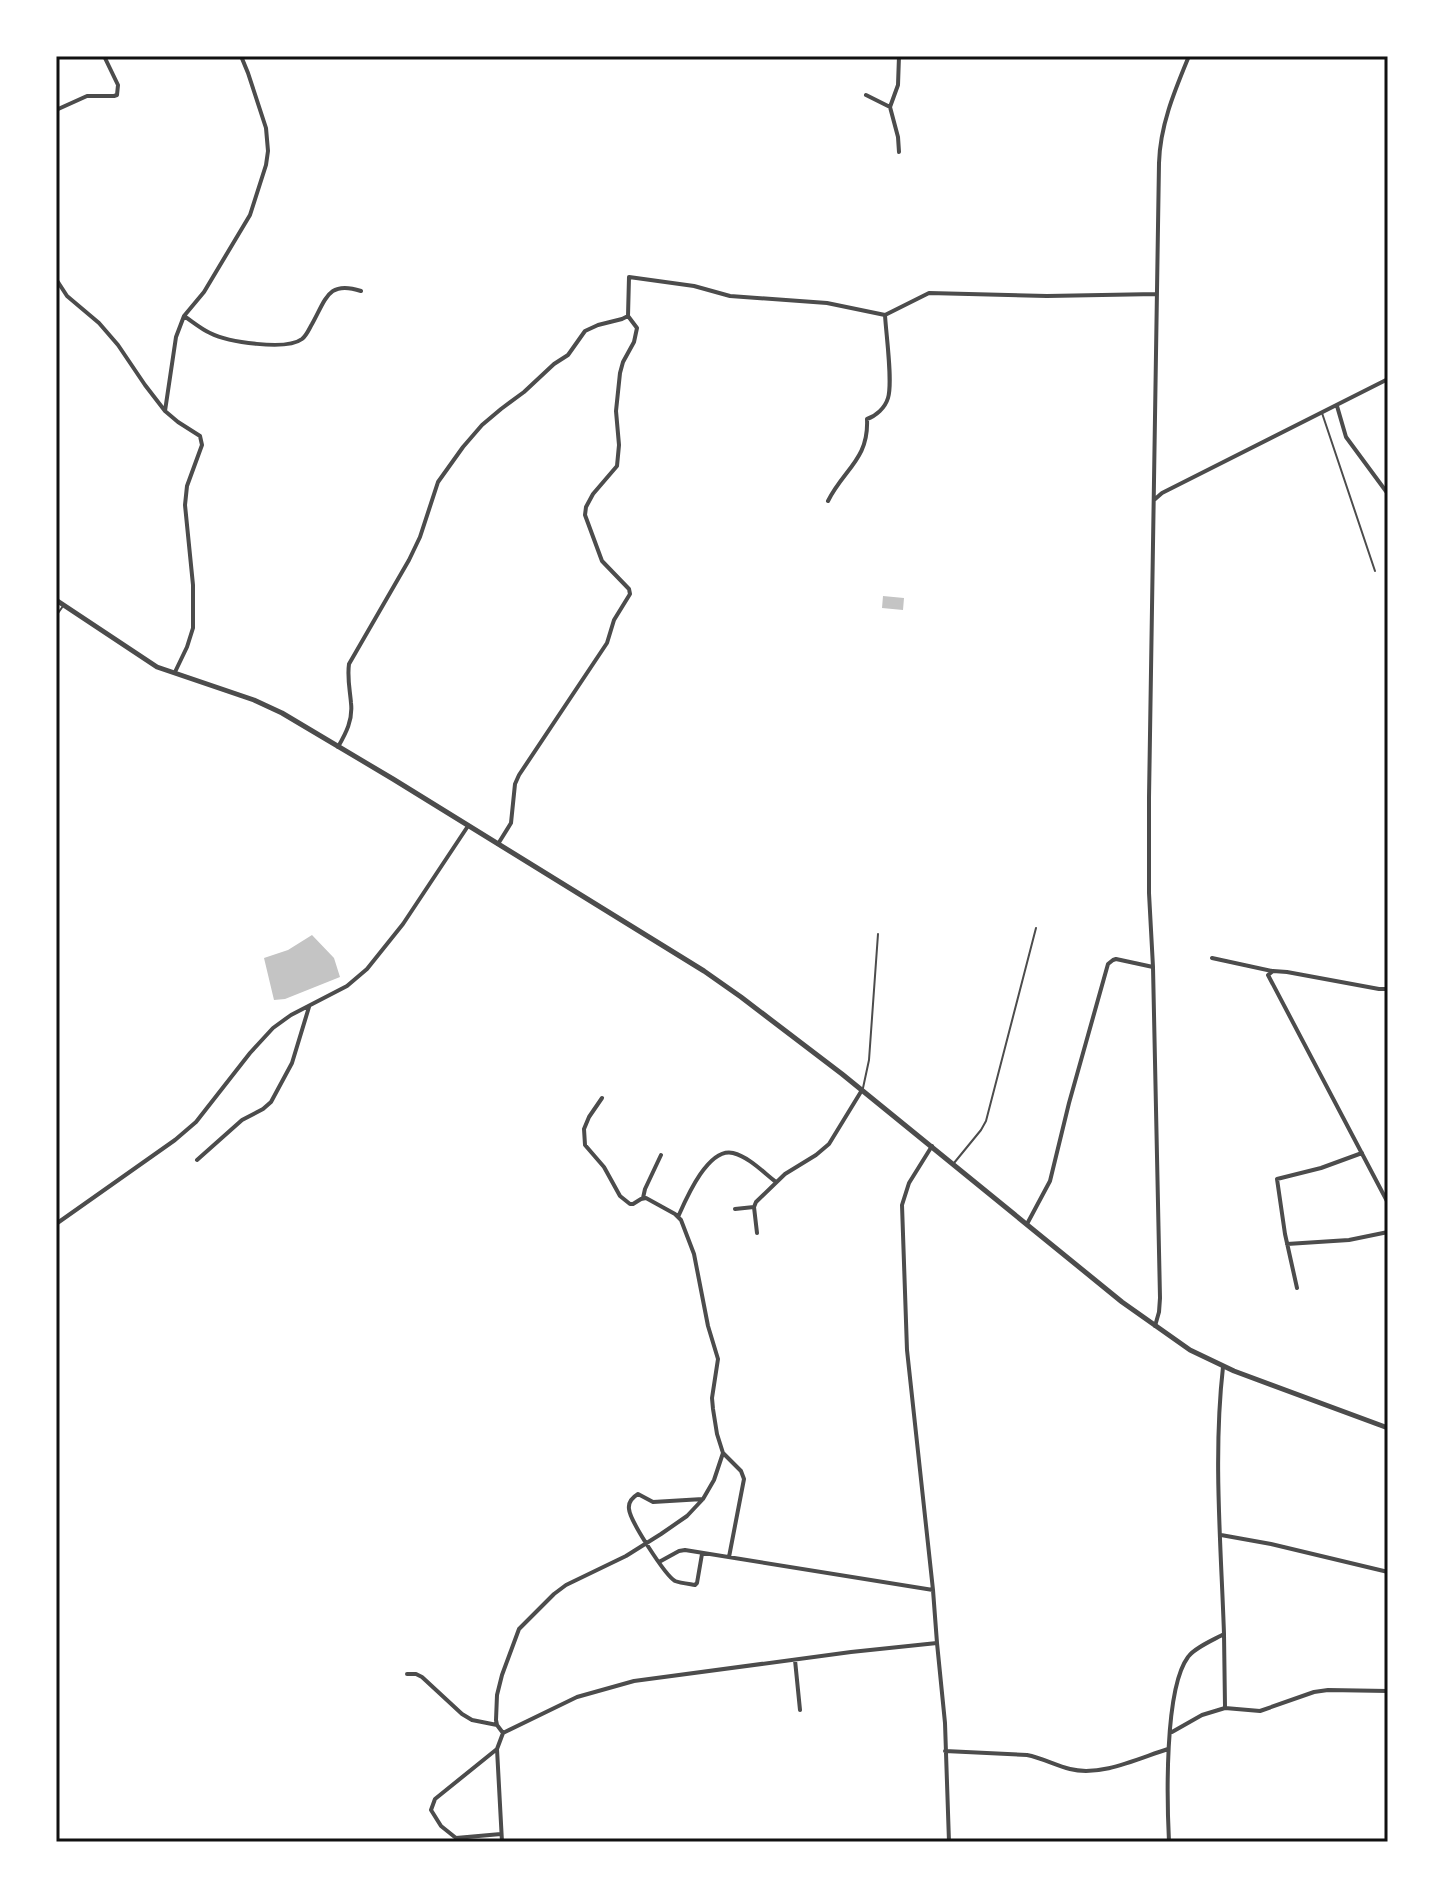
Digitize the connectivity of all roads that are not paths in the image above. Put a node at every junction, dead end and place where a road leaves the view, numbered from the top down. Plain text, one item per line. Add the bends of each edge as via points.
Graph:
1 (104, 56) edge
2 (241, 56) edge
3 (899, 56) edge
4 (1189, 56) edge
5 (866, 95) dead end
6 (890, 107) junction
7 (56, 110) edge
8 (899, 152) dead end
9 (56, 279) edge
10 (361, 291) dead end
11 (1157, 294) junction
12 (885, 315) junction
13 (184, 316) junction
14 (628, 316) junction
15 (1388, 379) edge
16 (1337, 406) junction
17 (165, 411) junction
18 (1322, 413) junction
19 (1388, 494) edge
20 (1154, 500) junction
21 (828, 501) dead end
22 (1375, 571) dead end
23 (56, 600) edge
24 (64, 605) junction
25 (56, 616) edge
26 (174, 674) junction
27 (338, 747) junction
28 (468, 826) junction
29 (498, 844) junction
30 (1036, 928) dead end
31 (878, 934) dead end
32 (1212, 958) dead end
33 (1153, 967) junction
34 (1274, 971) junction
35 (1388, 989) edge
36 (309, 1005) junction
37 (862, 1090) junction
38 (602, 1098) dead end
39 (932, 1146) junction
40 (1362, 1153) junction
41 (661, 1155) dead end
42 (197, 1160) dead end
43 (954, 1163) junction
44 (776, 1182) junction
45 (643, 1198) junction
46 (1388, 1203) edge
47 (754, 1207) junction
48 (735, 1209) dead end
49 (678, 1217) junction
50 (56, 1224) edge
51 (1027, 1224) junction
52 (1388, 1232) edge
53 (757, 1233) dead end
54 (1287, 1244) junction
55 (1297, 1288) dead end
56 (1155, 1326) junction
57 (1223, 1367) junction
58 (1388, 1428) edge
59 (723, 1453) junction
60 (703, 1499) junction
61 (1221, 1535) junction
62 (646, 1544) junction
63 (702, 1554) junction
64 (729, 1557) junction
65 (659, 1562) junction
66 (1388, 1572) edge
67 (933, 1590) junction
68 (1224, 1634) junction
69 (937, 1643) junction
70 (795, 1660) junction
71 (407, 1674) dead end
72 (1388, 1691) edge
73 (1225, 1708) junction
74 (800, 1710) dead end
75 (497, 1725) junction
76 (503, 1733) junction
77 (1171, 1733) junction
78 (497, 1749) junction
79 (1168, 1749) junction
80 (945, 1751) junction
81 (501, 1834) junction
82 (502, 1842) edge
83 (949, 1842) edge
84 (1169, 1842) edge

1 - 7 street via 118,85 117,95 87,96
2 - 13 street via 266,128 266,165 250,215
3 - 6 street via 898,85
4 - 11 street via 1161,135
5 - 6 street
6 - 8 street
9 - 17 street via 118,345
10 - 13 street via 333,290 306,335 291,344 217,336
11 - 12 street via 929,293
11 - 20 street
12 - 14 street via 629,277
12 - 21 street via 889,397 882,410 867,419 868,434 858,460
13 - 17 street
14 - 27 street via 585,331 568,355 482,425 449,464 409,560 351,658 351,715
14 - 29 street via 637,328 620,373 617,466 593,494 585,515 602,561 630,592 607,643 519,775 511,823
15 - 16 street
16 - 18 street
16 - 19 street via 1346,437
17 - 26 street via 200,436 202,445 185,505 193,628
18 - 20 street
18 - 22 lane
20 - 33 street via 1149,846
23 - 24 street
24 - 25 lane
24 - 26 street
26 - 27 street via 261,703
27 - 28 street
28 - 29 street
28 - 36 street via 371,965 347,986
29 - 37 street via 704,971
30 - 43 lane via 986,1121
31 - 37 lane
32 - 34 street
33 - 51 street via 1116,959 1108,964 1050,1181
33 - 56 street via 1160,1298
34 - 35 street
34 - 40 street via 1269,977
36 - 42 street via 292,1063 271,1102
36 - 50 street via 264,1037 189,1128
37 - 39 street
37 - 44 street via 829,1144
38 - 45 street via 583,1133 585,1145 625,1201 633,1204
39 - 43 street
39 - 67 street via 902,1205 907,1350
40 - 46 street
40 - 54 street via 1277,1179
41 - 45 street
43 - 51 street
44 - 47 street
44 - 49 street via 751,1162 723,1153 692,1186
45 - 49 street
47 - 48 street
47 - 53 street
49 - 59 street via 694,1254 718,1359 712,1398
51 - 56 street
52 - 54 street
54 - 55 street
56 - 57 street
57 - 58 street
57 - 61 street
59 - 60 street
59 - 64 street via 744,1479
60 - 62 street
60 - 62 street via 653,1502 635,1494 629,1510
61 - 66 street
61 - 68 street
62 - 65 street
62 - 75 street via 566,1585 519,1629 500,1682
63 - 64 street
63 - 65 street via 679,1551
63 - 65 street via 695,1585 674,1580
64 - 67 street
67 - 69 street
68 - 73 street
68 - 77 street via 1188,1656 1176,1688
69 - 70 street
69 - 80 street
70 - 74 street
70 - 76 street via 634,1681 577,1697
71 - 75 street via 422,1677 472,1720
72 - 73 street via 1328,1690 1260,1711
73 - 77 street
75 - 76 street
76 - 78 street
77 - 79 street
78 - 81 street
78 - 81 street via 435,1799 431,1810 456,1838
79 - 80 street via 1114,1767 1077,1770 1029,1755
79 - 84 street
80 - 83 street
81 - 82 street

